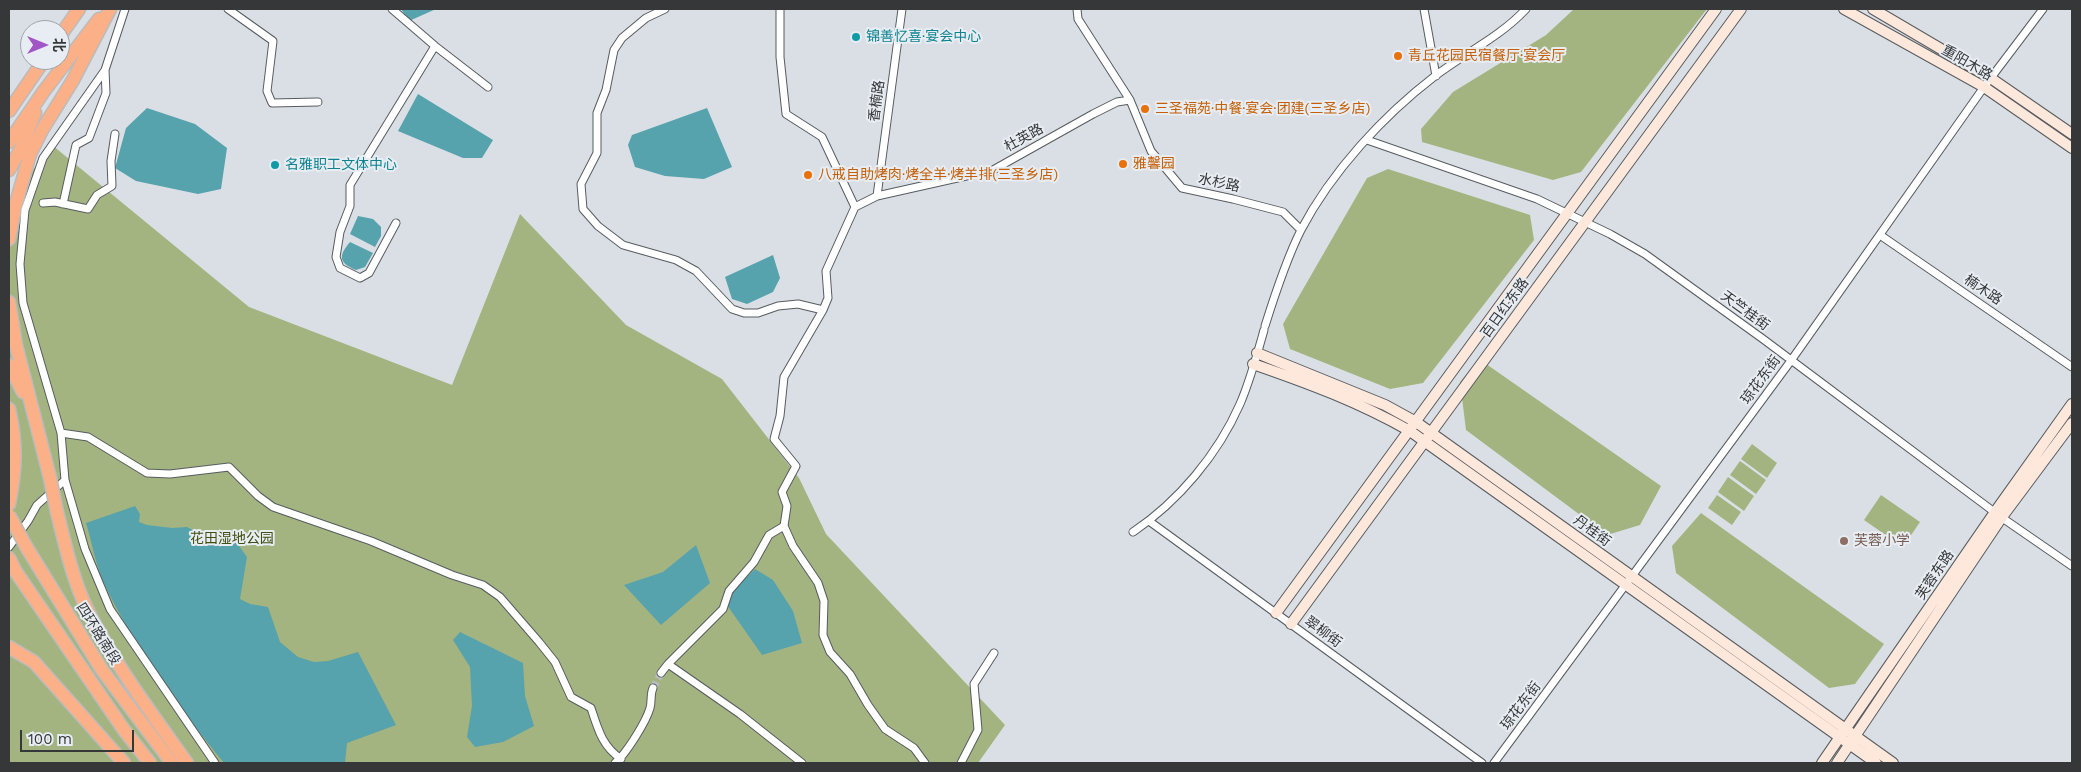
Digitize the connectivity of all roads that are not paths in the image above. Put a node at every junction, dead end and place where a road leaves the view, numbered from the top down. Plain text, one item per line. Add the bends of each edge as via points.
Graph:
1 (79, 9) edge
2 (109, 9) edge
3 (125, 9) edge
4 (228, 9) edge
5 (392, 9) edge
6 (664, 9) edge
7 (780, 9) edge
8 (902, 9) edge
9 (1077, 9) edge
10 (1424, 9) edge
11 (1526, 9) edge
12 (1716, 9) edge
13 (1741, 9) edge
14 (1844, 9) edge
15 (1873, 9) edge
16 (2043, 9) edge
17 (70, 22) edge
18 (435, 46) junction
19 (37, 70) edge
20 (105, 70) junction
21 (1436, 76) junction
22 (1992, 79) junction
23 (488, 87) dead end
24 (1984, 87) junction
25 (44, 91) junction
26 (1130, 100) junction
27 (318, 102) dead end
28 (9, 111) edge
29 (115, 134) dead end
30 (2072, 134) edge
31 (1366, 140) junction
32 (9, 142) edge
33 (2072, 148) edge
34 (9, 170) edge
35 (876, 196) junction
36 (43, 203) dead end
37 (63, 204) junction
38 (856, 207) junction
39 (1567, 213) junction
40 (1585, 222) junction
41 (396, 223) dead end
42 (1301, 230) junction
43 (1880, 235) junction
44 (9, 239) edge
45 (9, 302) edge
46 (823, 310) junction
47 (1257, 353) junction
48 (1791, 361) junction
49 (1253, 364) junction
50 (9, 365) edge
51 (2072, 367) edge
52 (2072, 404) edge
53 (9, 409) edge
54 (34, 414) junction
55 (1416, 422) junction
56 (2072, 423) edge
57 (1410, 431) junction
58 (61, 433) junction
59 (1431, 433) junction
60 (1424, 442) junction
61 (65, 480) junction
62 (9, 504) edge
63 (9, 515) edge
64 (1998, 515) junction
65 (1149, 521) junction
66 (784, 526) junction
67 (1133, 532) dead end
68 (9, 547) edge
69 (9, 558) edge
70 (2072, 566) edge
71 (1630, 581) junction
72 (1276, 613) junction
73 (1291, 624) junction
74 (9, 647) edge
75 (994, 653) dead end
76 (668, 664) junction
77 (661, 674) tunnel mouth
78 (653, 688) tunnel mouth
79 (1844, 733) junction
80 (1853, 740) junction
81 (618, 761) edge
82 (124, 763) edge
83 (150, 763) edge
84 (172, 763) edge
85 (187, 763) edge
86 (215, 763) edge
87 (802, 763) edge
88 (924, 763) edge
89 (961, 763) edge
90 (1482, 763) edge
91 (1494, 763) edge
92 (1822, 763) edge
93 (1837, 763) edge
94 (1876, 763) edge
95 (1893, 763) edge

1 - 17 highway
2 - 25 highway
2 - 44 highway via 30,154
3 - 20 street
4 - 27 street via 273,41 267,91 272,103
5 - 18 street
6 - 46 street via 646,18 622,38 614,50 606,90 596,113 597,153 581,184 583,209 598,226 623,245 676,260 696,271 732,309 758,313 798,304
7 - 38 street via 780,57 786,114 822,137
8 - 35 street, 香楠路
9 - 26 street, 水杉路 via 1078,19
10 - 21 street
11 - 21 street via 1488,41
12 - 39 street, 百日红东路
13 - 40 street, 百日红东路
14 - 24 street, 重阳木路
15 - 22 street, 重阳木路
16 - 22 street, 琼花东街
18 - 23 street
18 - 41 street via 350,185 350,206 340,232 336,257 340,268 360,278 369,273
19 - 28 highway
20 - 37 street via 106,94 89,138 76,146
20 - 58 street via 44,158 25,210 20,264 23,303
21 - 31 street via 1390,114
22 - 24 street, 琼花东街
22 - 30 street, 重阳木路
24 - 33 street, 重阳木路
24 - 43 street, 琼花东街
25 - 32 highway
25 - 34 highway
26 - 35 street, 杜英路 via 1117,102 1093,114 993,170
26 - 42 street, 水杉路 via 1151,151 1182,188 1283,212
29 - 37 street via 112,186 97,195 88,209
31 - 39 street, 天竺桂街 via 1510,189
31 - 42 street via 1341,170
35 - 38 street, 杜英路
36 - 37 street
38 - 46 street via 826,271 828,298
39 - 40 street, 天竺桂街
39 - 55 street, 百日红东路
40 - 48 street, 天竺桂街 via 1645,254
40 - 59 street, 百日红东路
42 - 47 street
43 - 48 street, 琼花东街
43 - 51 street, 楠木路
45 - 54 highway via 16,345
46 - 66 street via 784,377 774,440 796,466 782,492 787,506
47 - 49 street
47 - 55 street, 丹桂街 via 1385,405
48 - 64 street, 天竺桂街
48 - 71 street, 琼花东街
49 - 57 street, 丹桂街 via 1368,408
49 - 65 street via 1241,403 1218,447
50 - 54 highway
52 - 64 street, 芙蓉东路
53 - 62 highway via 14,434 15,474
54 - 85 highway, bridge via 72,569 86,606 113,656
55 - 57 street, 百日红东路
55 - 59 street, 丹桂街
56 - 64 street, 芙蓉东路
57 - 60 street, 丹桂街
57 - 72 street, 百日红东路
58 - 61 street
58 - 81 street via 88,437 147,473 170,474 229,467 273,507 483,585 500,597 555,662 571,697 591,708 603,740
59 - 60 street, 百日红东路
59 - 71 street, 丹桂街
60 - 71 street, 丹桂街
60 - 73 street, 百日红东路
61 - 68 street via 37,505
61 - 86 street via 84,548 110,609
63 - 84 highway, 四环路南段, bridge via 102,670
64 - 70 street, 天竺桂街
64 - 79 street, 芙蓉东路
64 - 80 street, 芙蓉东路
65 - 67 street
65 - 72 street, 翠柳街
66 - 76 street via 769,535 754,562 730,590 723,609
66 - 88 street via 792,546 818,583 824,602 823,635 830,652 850,674 885,729 914,748
69 - 83 highway via 124,730
71 - 79 street, 丹桂街
71 - 91 street, 琼花东街
72 - 73 street, 翠柳街
73 - 90 street, 翠柳街
74 - 82 highway via 34,662
75 - 89 street via 974,684 978,730
76 - 77 street
76 - 87 street via 740,714
78 - 81 street via 650,708
79 - 80 street, 丹桂街
79 - 92 street, 芙蓉东路
80 - 93 street, 芙蓉东路
80 - 94 street, 丹桂街
80 - 95 street, 丹桂街

